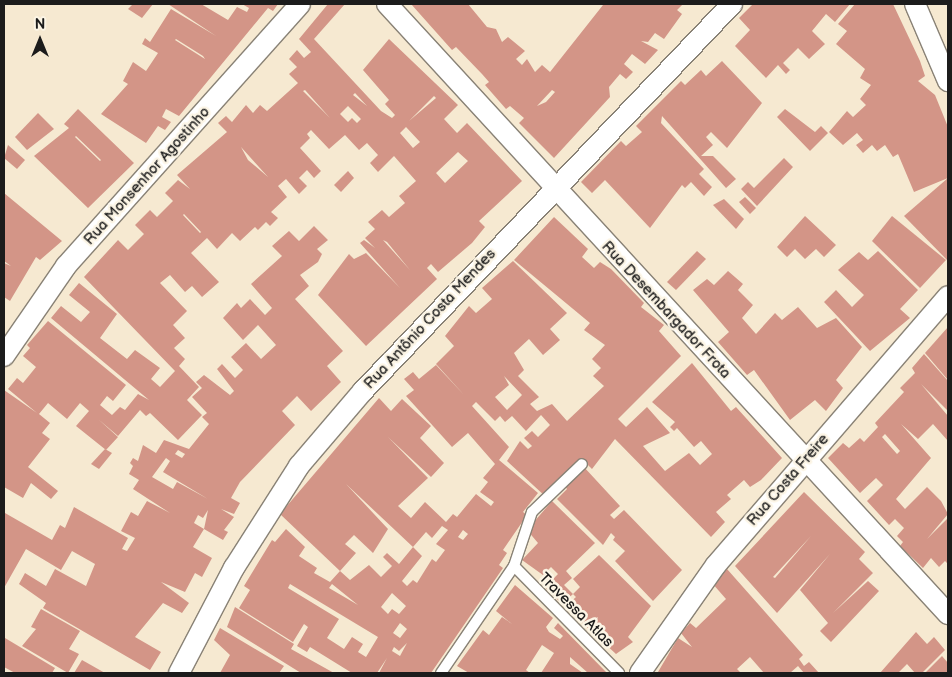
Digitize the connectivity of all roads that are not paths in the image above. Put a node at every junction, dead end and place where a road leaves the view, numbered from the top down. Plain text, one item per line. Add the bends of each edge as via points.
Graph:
1 (300, 4) edge
2 (387, 4) edge
3 (732, 4) edge
4 (915, 4) edge
5 (948, 81) edge
6 (553, 188) junction
7 (948, 296) edge
8 (4, 356) edge
9 (805, 460) junction
10 (582, 464) dead end
11 (514, 566) junction
12 (948, 614) edge
13 (179, 673) edge
14 (441, 673) edge
15 (619, 673) edge
16 (640, 673) edge

1 - 8 street, Rua Monsenhor Agostinho via 66,266
2 - 6 street, Rua Desembargador Frota
3 - 6 street, Rua Antônio Costa Mendes
4 - 5 street
6 - 9 street, Rua Desembargador Frota
6 - 13 street, Rua Antônio Costa Mendes via 299,466 234,568
7 - 9 street, Rua Costa Freire
9 - 12 street, Rua Desembargador Frota
9 - 16 street, Rua Costa Freire via 716,565
10 - 11 lane via 532,512
11 - 14 lane
11 - 15 lane, Travessa Atlas

